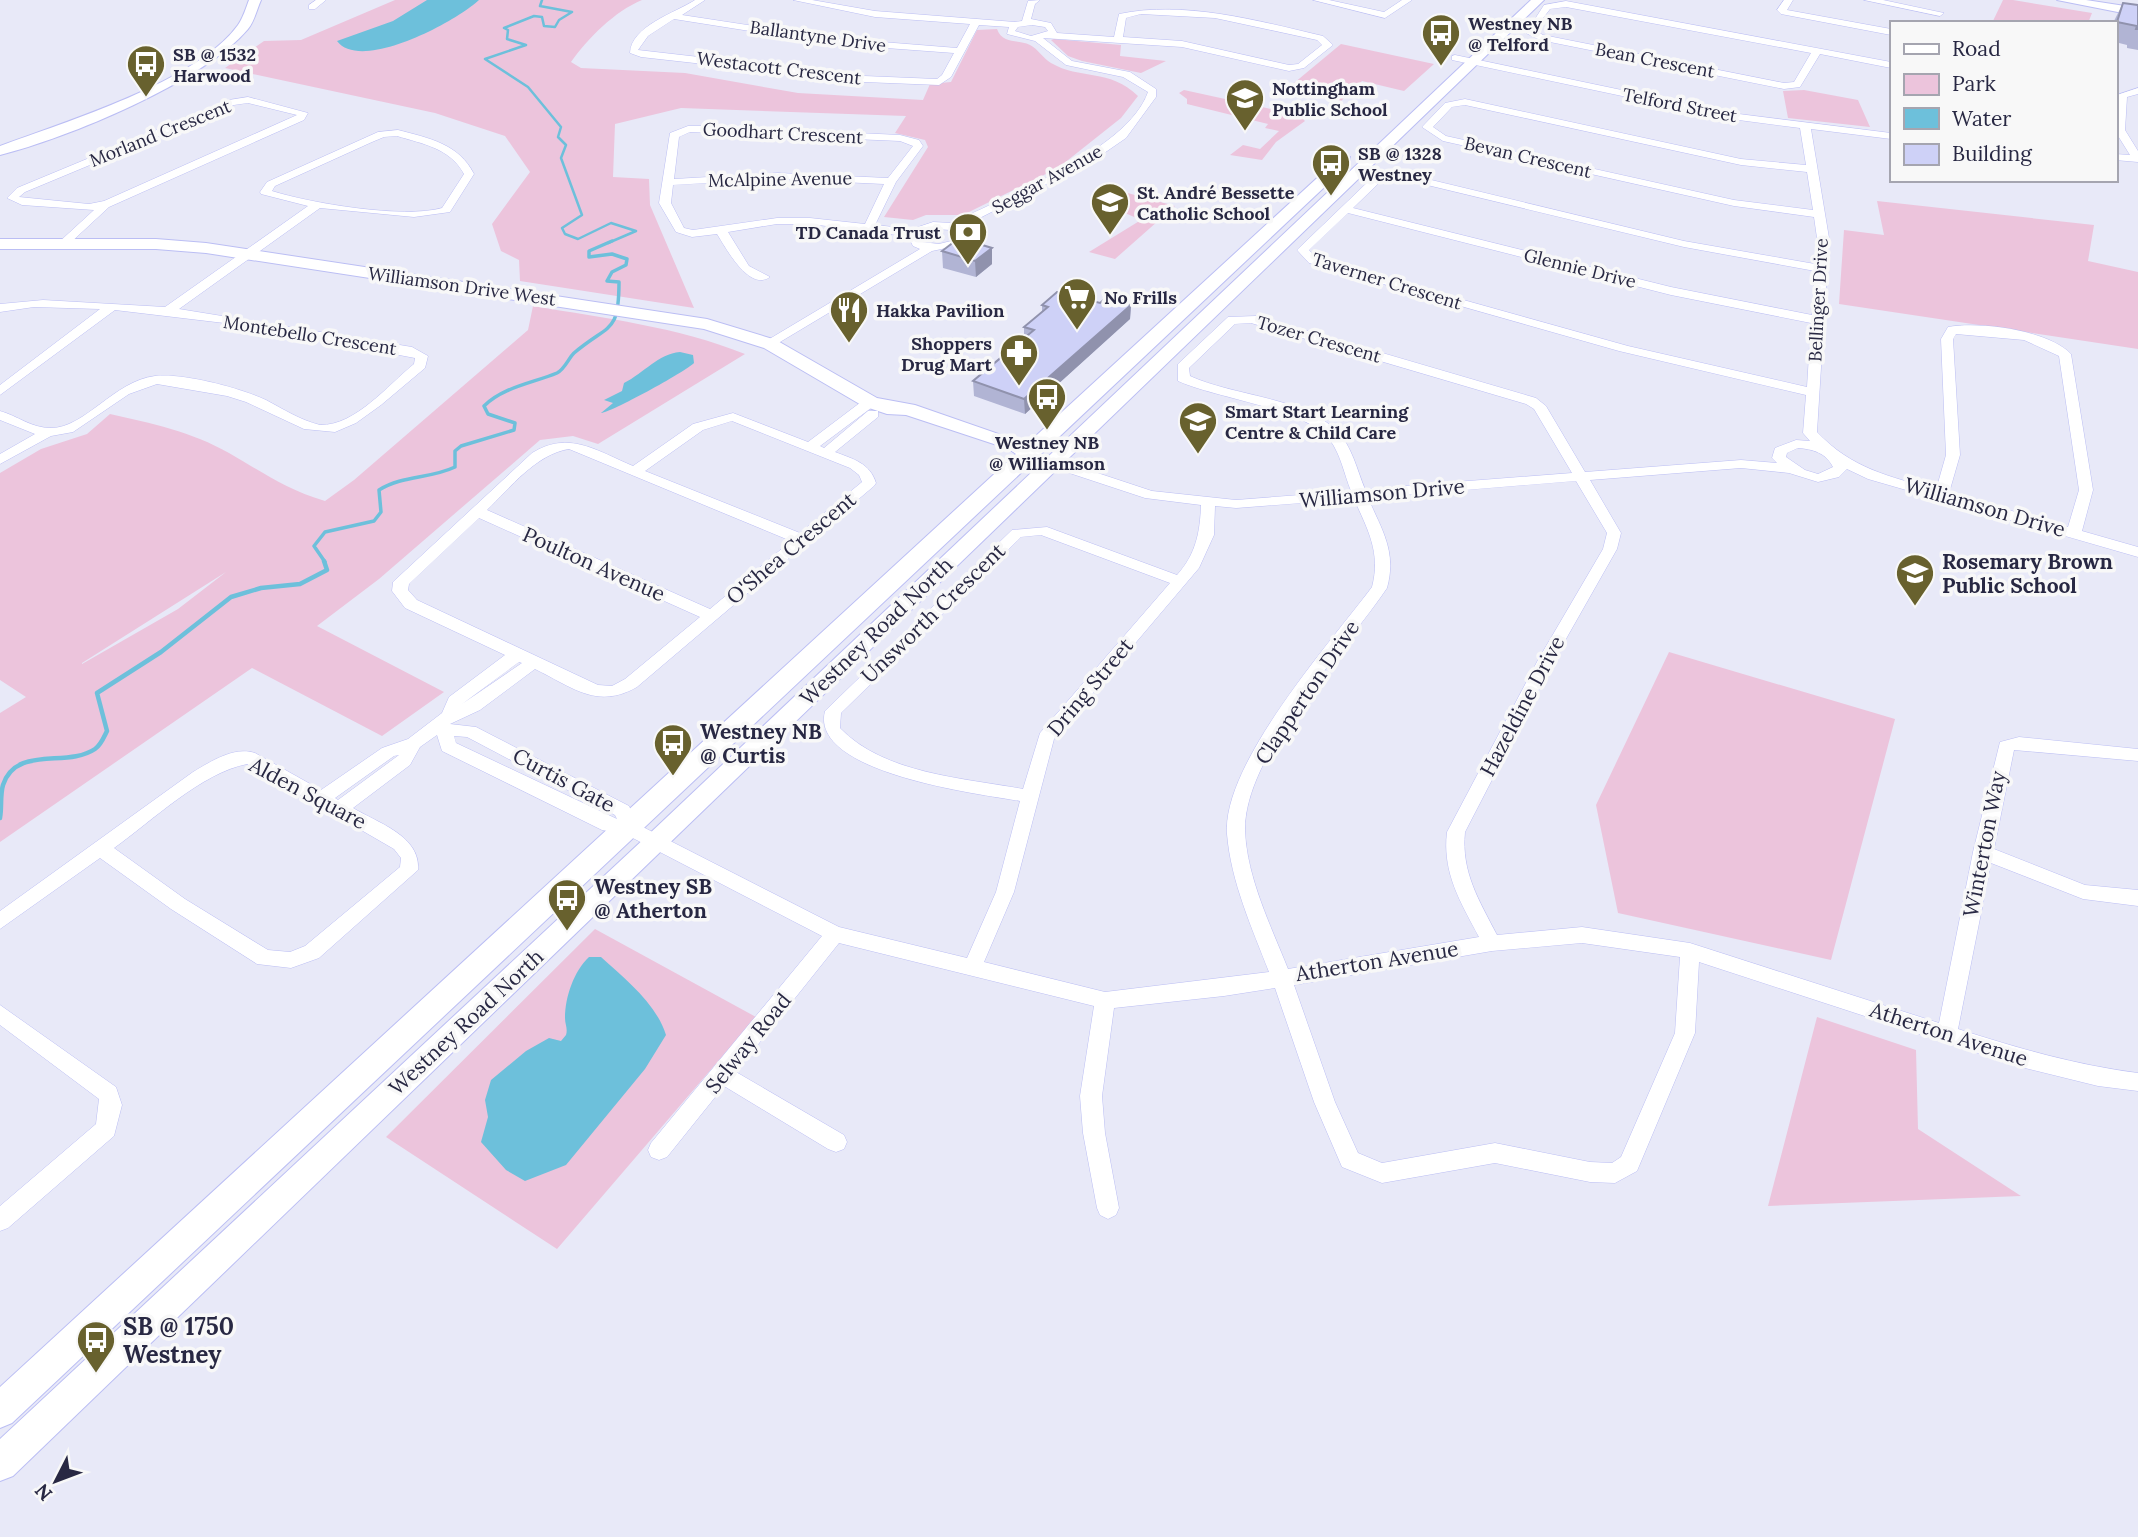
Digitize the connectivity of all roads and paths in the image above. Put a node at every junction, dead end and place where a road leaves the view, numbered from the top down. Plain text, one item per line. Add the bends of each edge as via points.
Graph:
1 (255, 0) edge
2 (322, 0) edge
3 (701, 0) edge
4 (797, 0) edge
5 (1036, 0) edge
6 (1317, 0) edge
7 (1408, 0) edge
8 (1520, 0) edge
9 (1538, 0) edge
10 (1789, 0) edge
11 (1868, 0) edge
12 (1942, 0) edge
13 (2063, 0) edge
14 (312, 7) dead end
15 (2138, 12) edge
16 (676, 16) junction
17 (1939, 18) edge
18 (977, 20) junction
19 (1038, 22) junction
20 (1017, 26) junction
21 (1052, 32) junction
22 (1890, 32) edge
23 (1038, 38) junction
24 (1118, 40) junction
25 (960, 51) junction
26 (1817, 51) junction
27 (1463, 60) junction
28 (1890, 65) edge
29 (2138, 91) edge
30 (1805, 126) junction
31 (1380, 127) dead end
32 (1890, 135) edge
33 (1361, 145) dead end
34 (0, 151) edge
35 (2117, 158) edge
36 (2138, 159) edge
37 (1812, 170) junction
38 (891, 181) junction
39 (670, 182) junction
40 (107, 204) junction
41 (324, 204) junction
42 (89, 207) junction
43 (1345, 209) junction
44 (1820, 214) junction
45 (869, 227) junction
46 (954, 227) junction
47 (720, 229) junction
48 (913, 233) junction
49 (0, 242) edge
50 (56, 243) junction
51 (928, 248) junction
52 (254, 255) junction
53 (1821, 269) junction
54 (764, 277) dead end
55 (112, 306) junction
56 (0, 308) edge
57 (174, 313) junction
58 (1817, 320) junction
59 (770, 344) junction
60 (0, 391) edge
61 (1812, 392) junction
62 (879, 406) junction
63 (0, 415) edge
64 (48, 432) junction
65 (1810, 433) junction
66 (1796, 444) junction
67 (811, 446) junction
68 (1826, 450) junction
69 (1780, 451) junction
70 (827, 452) junction
71 (1040, 459) junction
72 (0, 460) edge
73 (1741, 464) junction
74 (1837, 467) junction
75 (1789, 469) junction
76 (634, 472) junction
77 (1581, 476) junction
78 (1941, 494) junction
79 (1359, 495) junction
80 (1208, 502) junction
81 (478, 512) junction
82 (2074, 533) junction
83 (800, 539) junction
84 (2138, 552) edge
85 (1178, 581) junction
86 (710, 615) junction
87 (518, 654) junction
88 (534, 662) junction
89 (443, 724) junction
90 (414, 743) junction
91 (2138, 755) edge
92 (1028, 796) junction
93 (322, 798) junction
94 (340, 808) junction
95 (642, 835) junction
96 (101, 849) junction
97 (1982, 852) junction
98 (2138, 898) edge
99 (0, 921) edge
100 (835, 934) junction
101 (1492, 943) junction
102 (1690, 951) junction
103 (972, 968) junction
104 (1280, 977) junction
105 (1105, 1000) junction
106 (0, 1014) edge
107 (1947, 1033) junction
108 (723, 1075) junction
109 (2138, 1082) edge
110 (836, 1142) dead end
111 (659, 1150) dead end
112 (1108, 1208) dead end
113 (0, 1220) edge
114 (0, 1411) edge
115 (0, 1463) edge

1 - 34 main road via 248,22 235,38 181,76
2 - 14 street
3 - 16 street, Westacott Crescent
4 - 18 street via 876,14
5 - 19 street via 1040,4
5 - 20 street
6 - 7 street via 1385,15
8 - 27 main road, Westney Road North
9 - 27 main road, Westney Road North
10 - 22 street via 1781,10 1784,12
11 - 17 street
12 - 17 street
13 - 15 main road
16 - 25 street, Ballantyne Drive via 832,41
16 - 25 street, Westacott Crescent via 646,33 634,51 821,76 939,82
18 - 20 street via 987,26
18 - 25 street, Westacott Crescent
19 - 20 street
19 - 21 street
20 - 23 street via 1017,37
21 - 23 street
21 - 24 street
23 - 46 street, Seggar Avenue via 1073,64 1146,82 1153,91 1151,97 1122,136 1090,158
24 - 24 street via 1198,46 1289,68 1301,66 1328,45 1320,38 1238,18 1141,11 1122,16
26 - 26 street, Bean Crescent via 1566,4 1548,7 1529,31 1540,37 1784,86 1797,85
26 - 28 street, Bean Crescent
27 - 30 street, Telford Street via 1731,116
27 - 31 main road, Westney Road North
27 - 71 main road, Westney Road North
29 - 36 street via 2122,95 2118,122
30 - 32 street, Telford Street
30 - 37 street, Bellinger Drive
33 - 71 main road, Westney Road North
35 - 36 street
37 - 44 street, Bellinger Drive
37 - 44 street, Bevan Crescent via 1741,162 1465,102 1449,105 1427,127 1443,138 1734,203
38 - 39 street, McAlpine Avenue via 778,176
38 - 39 street, Goodhart Crescent via 918,146 915,142 706,128 674,135
38 - 45 street, Goodhart Crescent
39 - 47 street, Goodhart Crescent via 665,203 680,230 692,234
40 - 42 street, Morland Crescent
40 - 42 street, Morland Crescent via 303,113 248,100 232,102 21,190 12,198
40 - 50 street, Morland Crescent
41 - 41 street via 265,192 271,184 382,134 398,133 456,154 469,174 446,210 433,215
41 - 52 street, Montebello Crescent
42 - 50 street
43 - 53 street, Taverner Crescent via 1378,178 1401,175 1684,244
43 - 58 street, Glennie Drive via 1671,291
43 - 61 street, Taverner Crescent via 1303,250 1306,257 1619,347
44 - 53 street, Bellinger Drive
45 - 47 street, Goodhart Crescent via 777,221
45 - 48 street, Goodhart Crescent
46 - 48 street, Goodhart Crescent via 933,225
46 - 51 street via 962,233 961,242
47 - 54 street via 745,268
48 - 51 street via 917,244
49 - 50 main road, Williamson Drive West
50 - 52 main road, Williamson Drive West via 156,244
51 - 59 street
52 - 57 street, Montebello Crescent
52 - 59 main road, Williamson Drive West via 638,312 707,324
53 - 58 street, Bellinger Drive
55 - 56 street, Montebello Crescent via 15,303
55 - 57 street, Montebello Crescent
55 - 60 street
57 - 64 street, Montebello Crescent via 422,356 420,365 348,422 331,429 312,427 249,398 161,380 142,381 121,391 78,426
58 - 61 street, Bellinger Drive
59 - 62 main road, Williamson Drive West
61 - 65 street, Bellinger Drive
62 - 67 street
62 - 70 street
62 - 71 main road, Williamson Drive West via 896,417 1010,456
63 - 64 street
64 - 72 street
65 - 66 street
65 - 68 street
66 - 68 street
66 - 69 street, Williamson Drive
67 - 70 street, O'Shea Crescent
67 - 76 street, O'Shea Crescent via 733,417 698,427
68 - 74 street
69 - 73 street, Williamson Drive
69 - 75 street via 1779,458
70 - 83 street, O'Shea Crescent via 866,472 869,483
71 - 80 street, Williamson Drive via 1150,495
71 - 95 main road, Westney Road North
73 - 75 street, Williamson Drive
73 - 77 street, Williamson Drive
74 - 75 street, Williamson Drive via 1812,477
74 - 78 street, Williamson Drive
76 - 81 street, O'Shea Crescent via 570,445 550,448
76 - 83 street
77 - 79 street, Williamson Drive
77 - 79 street, Tozer Crescent via 1531,401 1252,319 1233,320 1183,367 1183,378 1192,383 1323,426 1341,447
77 - 101 street, Hazeldine Drive via 1614,533 1610,549 1456,832 1452,853 1456,872
78 - 82 street, Williamson Drive
78 - 82 street via 1953,455 1947,339 1952,330 2033,339 2065,355 2086,490
79 - 80 street, Williamson Drive
79 - 104 street, Clapperton Drive via 1383,546 1385,570 1379,588 1266,748 1237,815 1242,862
80 - 85 street, Dring Street via 1204,545 1194,565
81 - 86 street, Poulton Avenue
81 - 87 street, O'Shea Crescent via 401,582 400,591 411,604
82 - 84 street, Williamson Drive
83 - 86 street, O'Shea Crescent
85 - 92 street, Dring Street via 1046,737
85 - 92 street, Unsworth Crescent via 1042,530 1017,533 833,711 830,724 835,734 847,745 892,767
86 - 88 street, O'Shea Crescent via 615,692 595,691
87 - 88 street, O'Shea Crescent
87 - 89 street via 455,701
88 - 89 street
89 - 90 street
89 - 95 street, Curtis Gate via 448,747 608,825
90 - 93 street via 388,752
90 - 94 street via 404,761
91 - 97 street, Winterton Way via 2019,743 2006,746
92 - 103 street, Dring Street via 1005,892
93 - 94 street, Alden Square
93 - 96 street, Alden Square via 249,757 225,762
94 - 96 street, Alden Square via 400,844 410,857 409,870 312,952 291,960 264,958
95 - 100 street, Atherton Avenue
95 - 114 main road, Westney Road North
95 - 115 main road, Westney Road North
96 - 99 street, Alden Square
97 - 98 street via 2082,892
97 - 107 street, Winterton Way
100 - 103 street, Atherton Avenue
100 - 108 street, Selway Road
101 - 102 street, Atherton Avenue via 1582,935
101 - 104 street, Atherton Avenue
102 - 104 street, Clapperton Drive via 1685,1033 1629,1164 1615,1173 1495,1153 1382,1173 1350,1160 1334,1130
102 - 107 street, Atherton Avenue
103 - 105 street, Atherton Avenue
104 - 105 street, Atherton Avenue via 1224,988
105 - 112 street via 1091,1096
106 - 113 street via 108,1094 111,1105 106,1129
107 - 109 street, Atherton Avenue via 2021,1058
108 - 110 street
108 - 111 street, Selway Road

